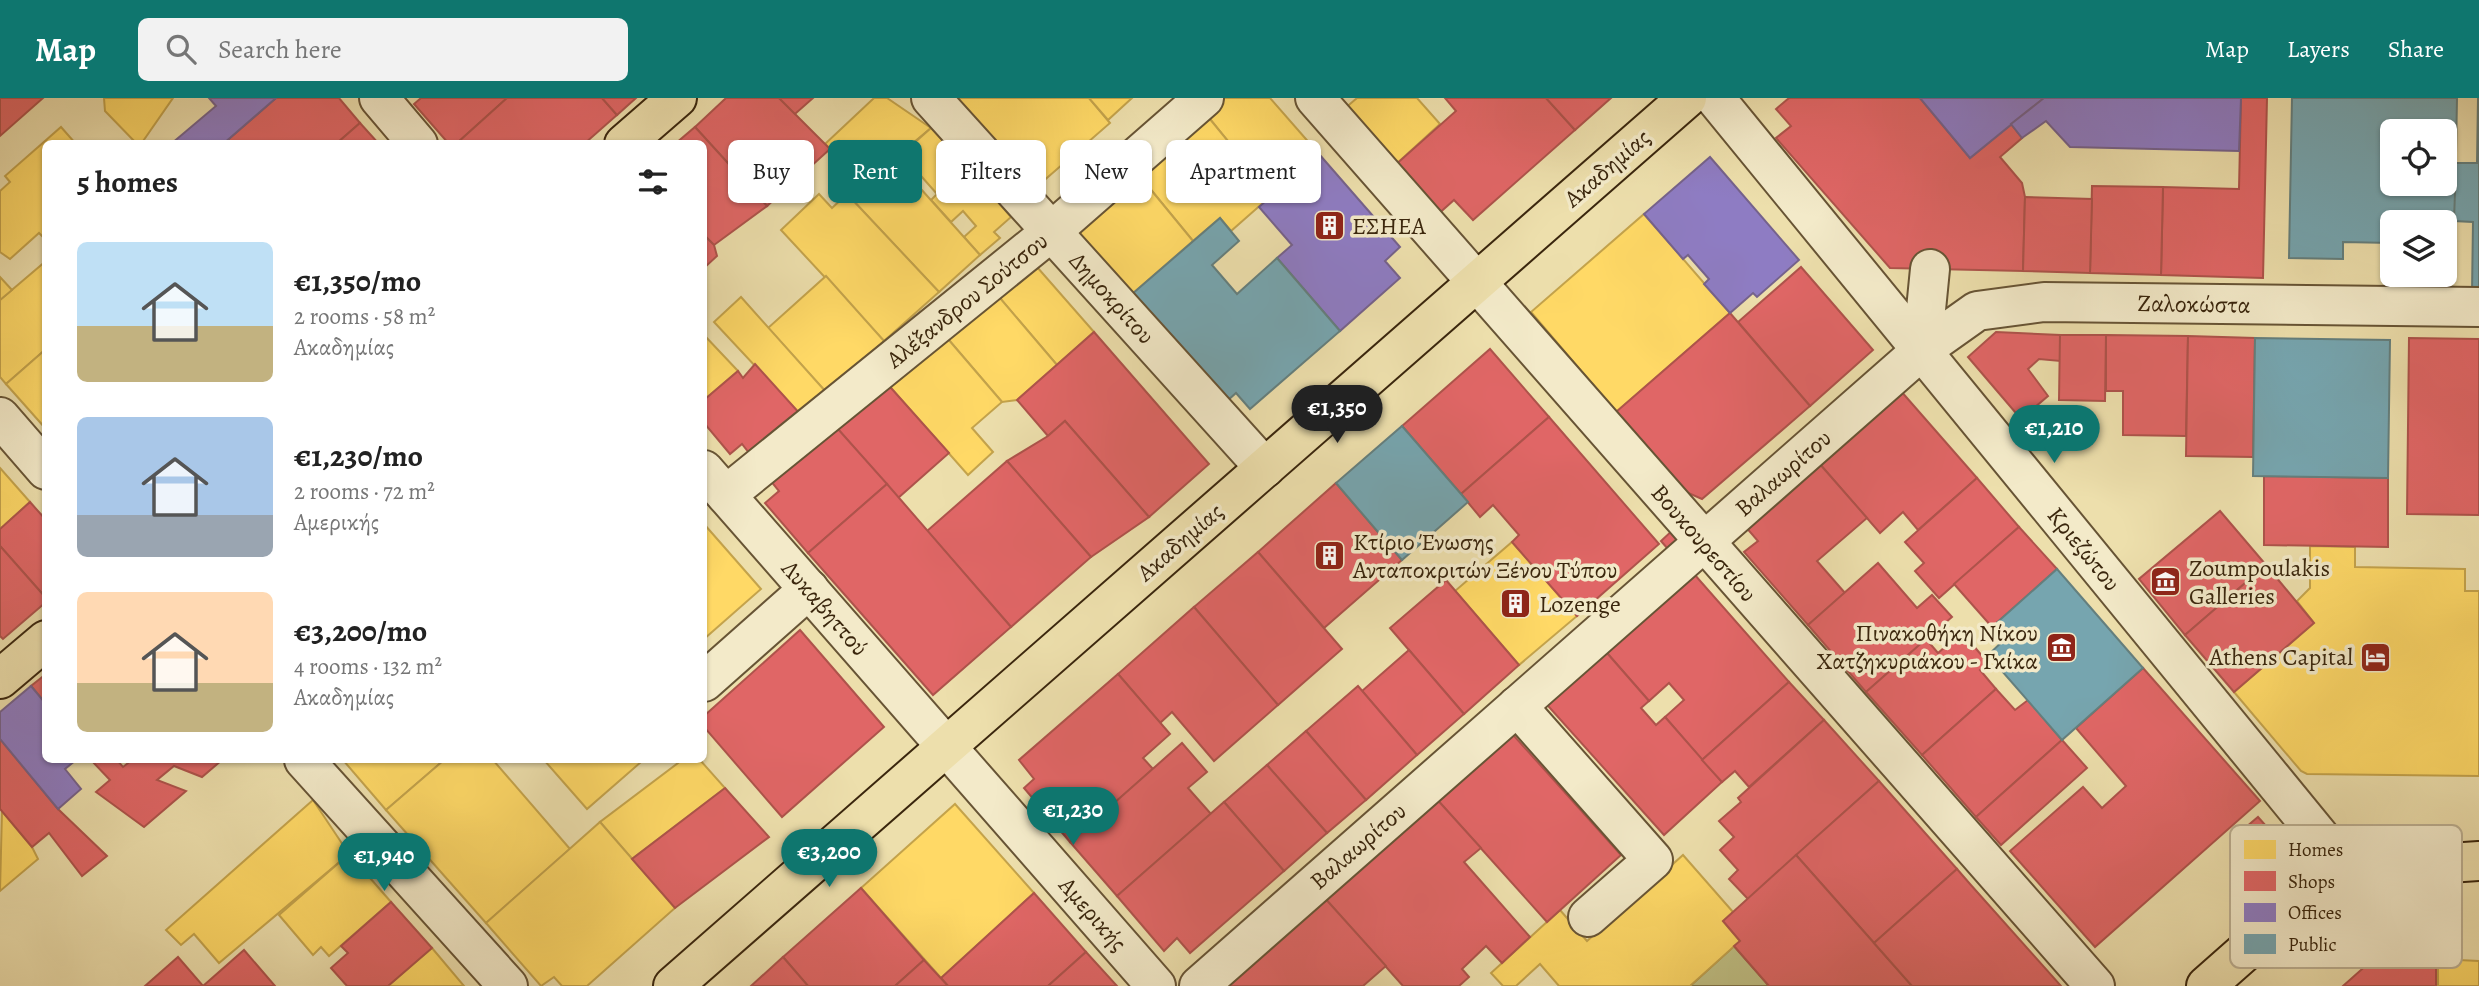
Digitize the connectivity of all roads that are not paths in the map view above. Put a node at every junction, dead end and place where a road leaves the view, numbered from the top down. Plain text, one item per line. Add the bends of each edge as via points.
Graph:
1 (379, 98) edge
2 (677, 98) edge
3 (930, 98) edge
4 (1204, 98) edge
5 (1315, 98) edge
6 (1687, 98) edge
7 (1715, 98) edge
8 (415, 140) edge
9 (629, 140) edge
10 (1052, 231) junction
11 (1930, 269) dead end
12 (1477, 282) junction
13 (2479, 307) edge
14 (1922, 350) junction
15 (0, 417) edge
16 (42, 465) edge
17 (1265, 468) junction
18 (715, 482) edge
19 (1704, 543) junction
20 (809, 589) junction
21 (42, 643) edge
22 (0, 679) edge
23 (707, 679) edge
24 (1517, 706) junction
25 (947, 747) junction
26 (307, 763) edge
27 (2310, 825) edge
28 (1588, 917) dead end
29 (2230, 965) edge
30 (509, 986) edge
31 (673, 986) edge
32 (1156, 986) edge
33 (1199, 986) edge
34 (2095, 986) edge
35 (2206, 986) edge

1 - 8 street
2 - 9 main road
3 - 10 street, Δημοκρίτου
4 - 10 street, Αλέξανδρου Σούτσου
5 - 12 street, Βουκουρεστίου
6 - 12 main road, Ακαδημίας
7 - 14 street, Κριεζώτου
10 - 17 street, Δημοκρίτου
10 - 18 street, Αλέξανδρου Σούτσου
11 - 14 street
12 - 17 main road, Ακαδημίας
12 - 19 street, Βουκουρεστίου
13 - 14 street, Ζαλοκώστα via 2044,302 1977,311
14 - 19 street, Βαλαωρίτου
14 - 27 street, Κριεζώτου
15 - 16 street
17 - 25 main road, Ακαδημίας
18 - 20 street, Λυκαβηττού
19 - 24 street, Βαλαωρίτου
19 - 34 street, Βουκουρεστίου
20 - 23 street
20 - 25 street, Λυκαβηττού
21 - 22 main road
24 - 28 street via 1653,860
24 - 33 street, Βαλαωρίτου
25 - 31 main road, Ακαδημίας
25 - 32 street, Αμερικής
26 - 30 street
29 - 35 main road

